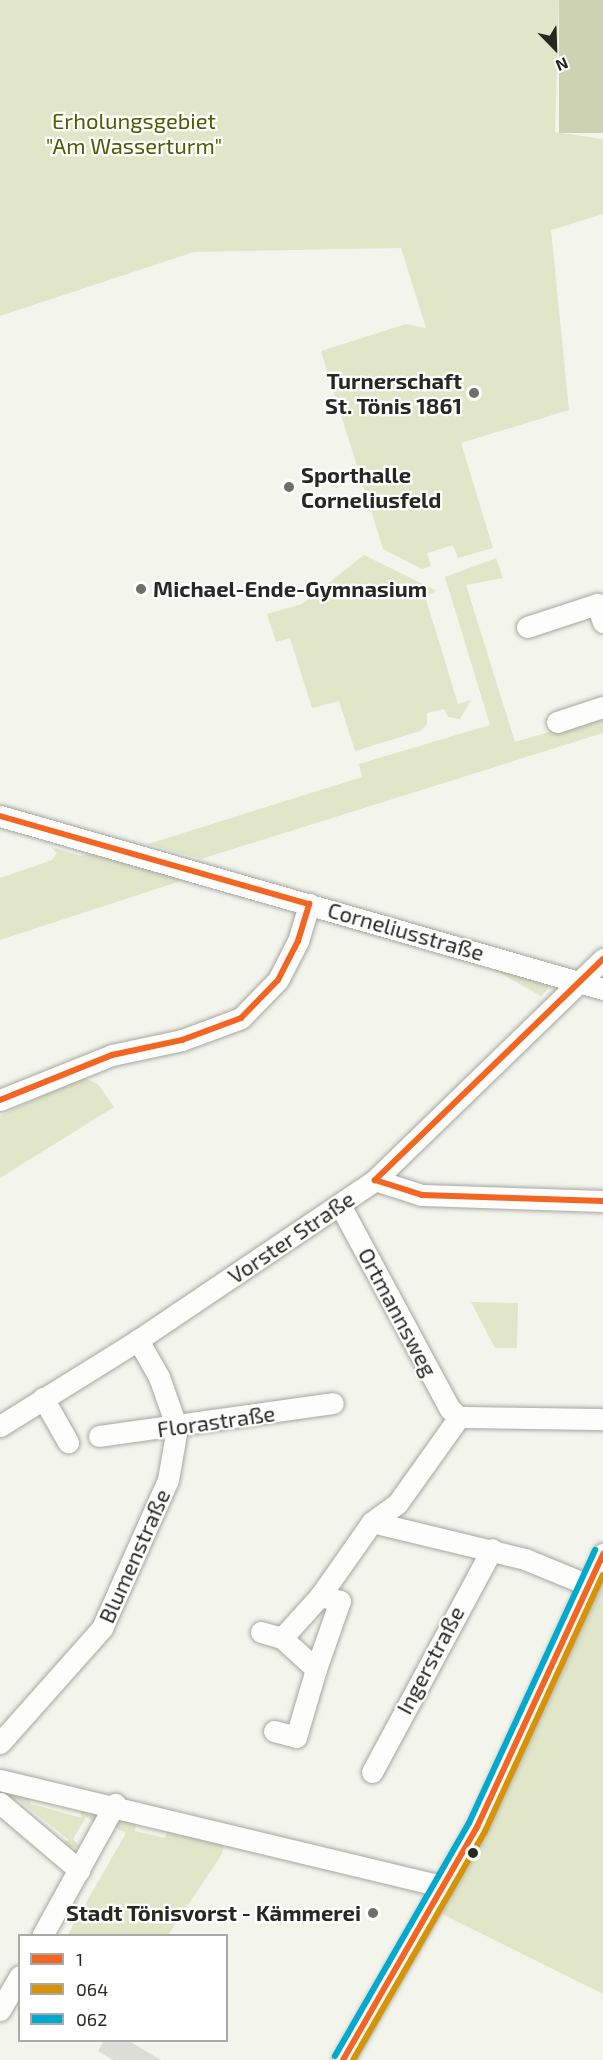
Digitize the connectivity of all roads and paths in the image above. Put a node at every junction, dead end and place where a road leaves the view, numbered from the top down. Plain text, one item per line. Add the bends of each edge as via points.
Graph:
1 (603, 622) edge
2 (527, 627) dead end
3 (603, 707) edge
4 (557, 722) dead end
5 (0, 816) edge
6 (309, 904) junction
7 (603, 959) edge
8 (583, 980) junction
9 (603, 989) edge
10 (0, 1100) edge
11 (375, 1180) junction
12 (603, 1201) edge
13 (340, 1205) junction
14 (138, 1340) junction
15 (43, 1398) junction
16 (333, 1404) dead end
17 (459, 1417) junction
18 (603, 1419) edge
19 (0, 1426) edge
20 (177, 1428) junction
21 (99, 1436) dead end
22 (68, 1442) dead end
23 (372, 1522) junction
24 (492, 1549) junction
25 (603, 1554) edge
26 (588, 1585) junction
27 (320, 1596) junction
28 (261, 1632) dead end
29 (282, 1638) junction
30 (316, 1669) junction
31 (274, 1731) dead end
32 (0, 1743) edge
33 (372, 1772) dead end
34 (0, 1780) edge
35 (0, 1803) edge
36 (115, 1804) junction
37 (79, 1870) junction
38 (443, 1886) junction
39 (43, 1934) edge
40 (18, 1979) edge
41 (0, 2010) edge
42 (343, 2060) edge

1 - 2 street via 597,604
3 - 4 street
5 - 6 street, Corneliusstraße
6 - 8 street, Corneliusstraße
6 - 10 street via 298,941 278,980 241,1018 182,1040 112,1055
7 - 8 street, Vorster Straße
8 - 9 street, Corneliusstraße
8 - 11 street, Vorster Straße
11 - 12 street via 422,1195
11 - 13 street, Vorster Straße
13 - 14 street, Vorster Straße
13 - 17 street, Ortmannsweg via 450,1409
14 - 15 street, Vorster Straße
14 - 20 street, Blumenstraße via 159,1377
15 - 19 street, Vorster Straße
15 - 22 street
16 - 20 street, Florastraße
17 - 18 street
17 - 23 street via 397,1504
20 - 21 street, Florastraße
20 - 32 street, Blumenstraße via 168,1480 102,1628
23 - 24 street
23 - 27 street
24 - 26 street
24 - 33 street, Ingerstraße
25 - 26 street
26 - 38 street via 477,1827
27 - 29 street
27 - 30 street via 340,1602
28 - 29 street
29 - 30 street
30 - 31 street via 296,1737
34 - 36 street
35 - 37 street
36 - 37 street
36 - 38 street
37 - 39 street
38 - 42 street
40 - 41 street

